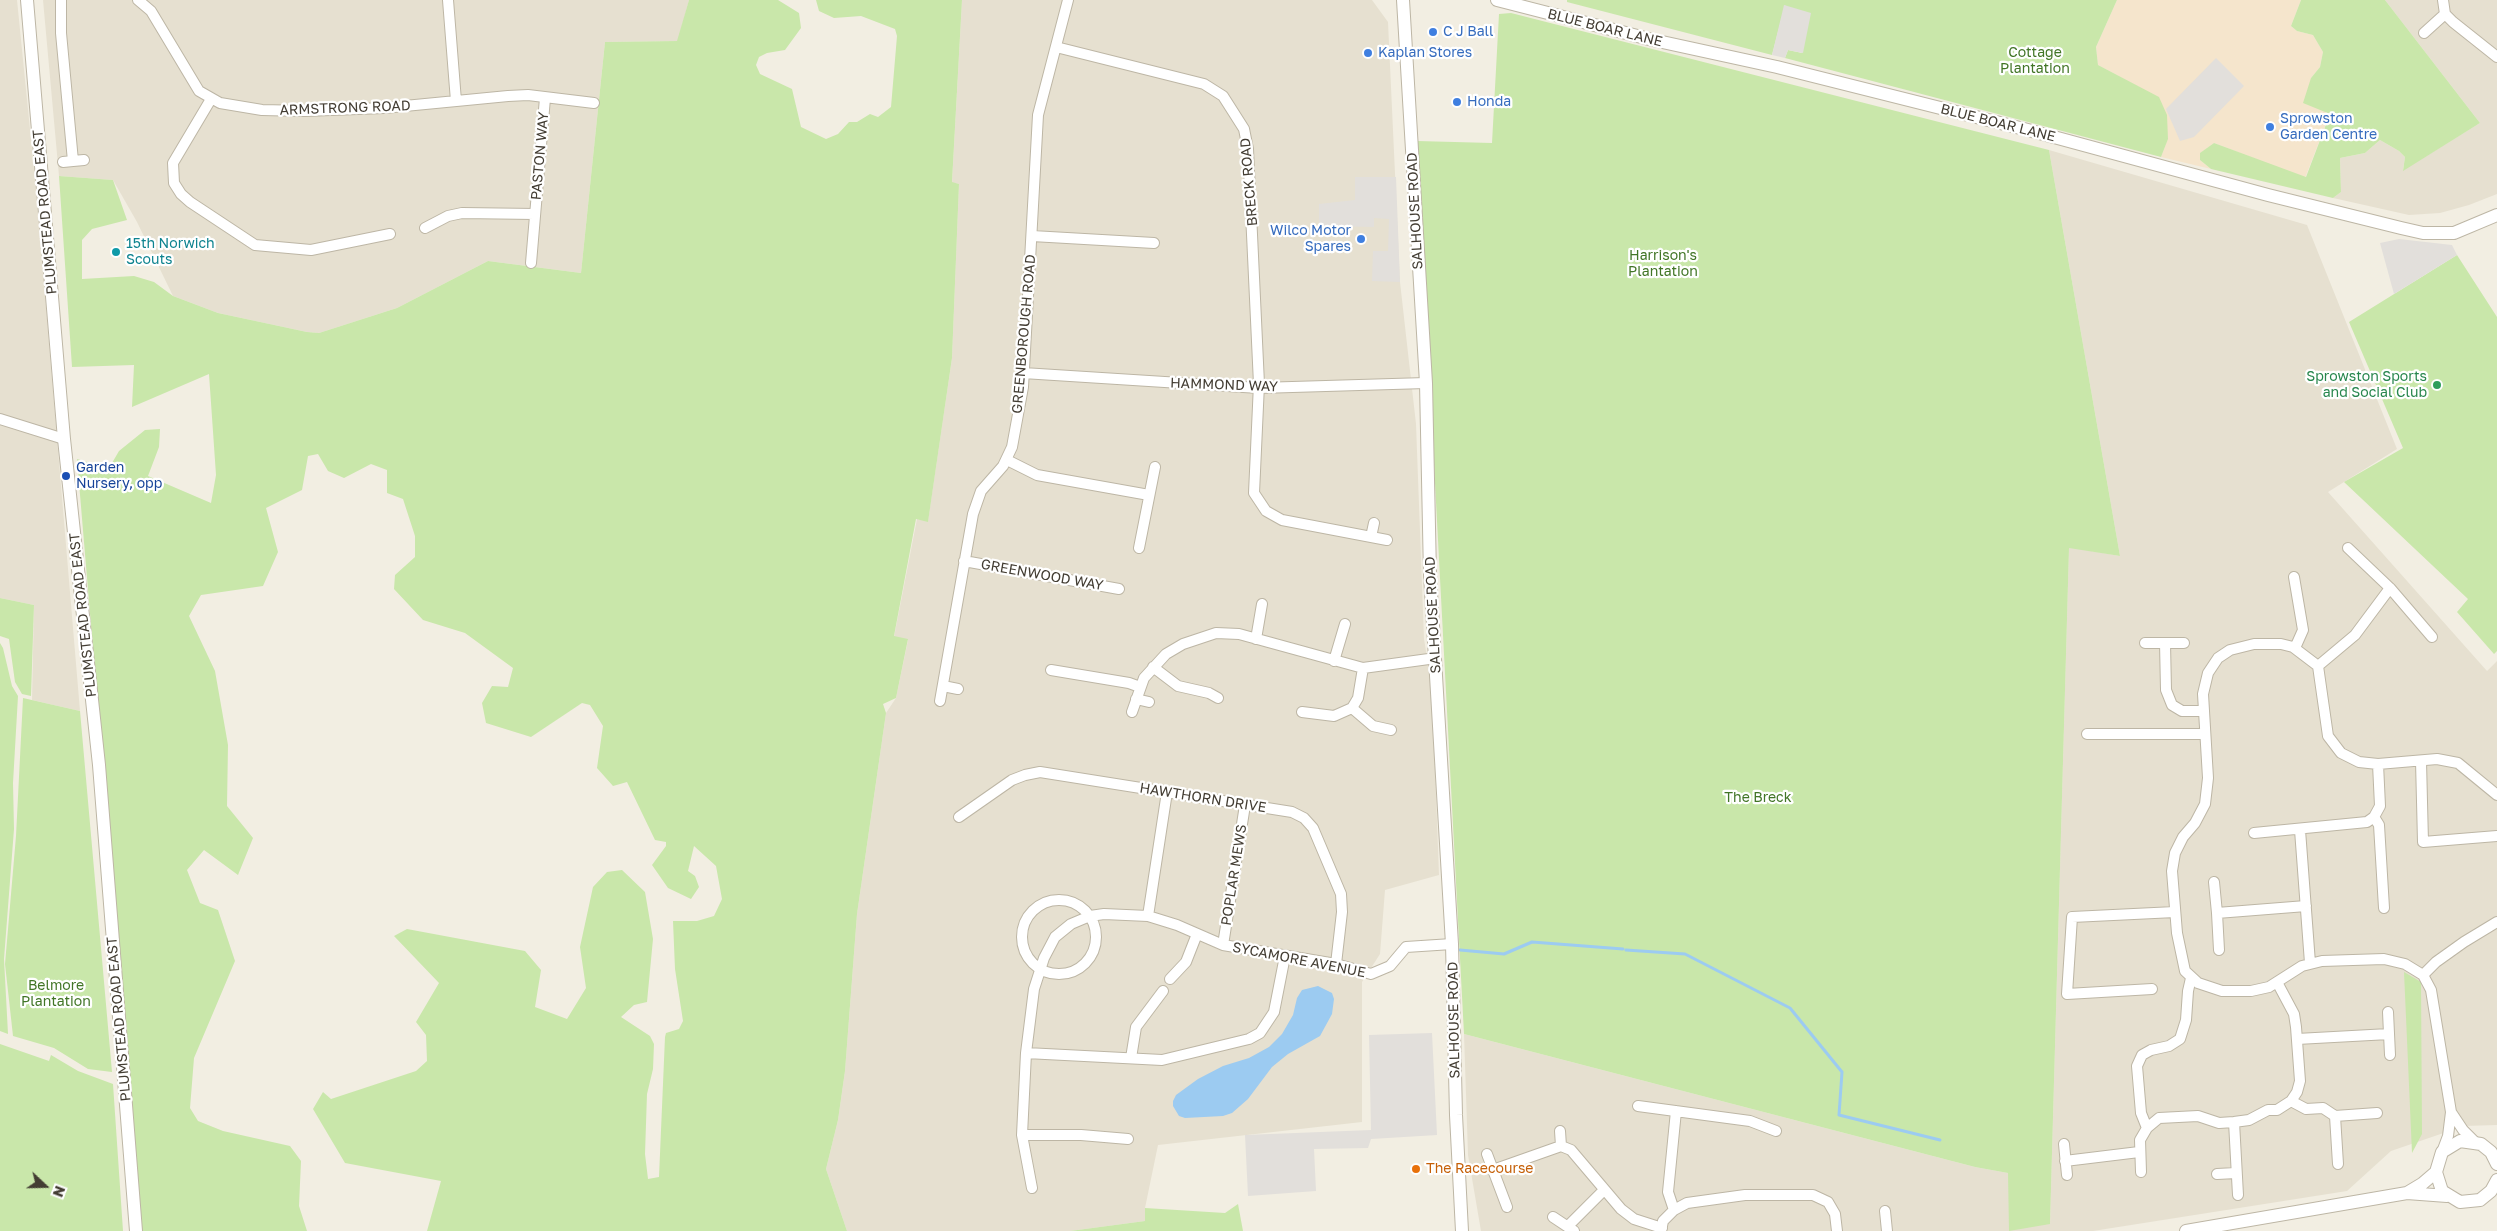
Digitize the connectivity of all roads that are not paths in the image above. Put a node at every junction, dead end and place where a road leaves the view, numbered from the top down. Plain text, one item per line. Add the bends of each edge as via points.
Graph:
1 (27, 0) edge
2 (61, 0) edge
3 (138, 0) edge
4 (448, 0) edge
5 (1068, 0) edge
6 (1403, 0) edge
7 (1497, 0) edge
8 (2443, 0) edge
9 (2445, 14) junction
10 (2424, 33) dead end
11 (1056, 47) junction
12 (2497, 57) edge
13 (545, 98) junction
14 (211, 99) junction
15 (456, 101) junction
16 (594, 103) dead end
17 (73, 161) dead end
18 (535, 214) junction
19 (2497, 215) edge
20 (425, 228) dead end
21 (390, 234) dead end
22 (1032, 236) junction
23 (1154, 243) dead end
24 (531, 263) dead end
25 (1022, 373) junction
26 (1426, 383) junction
27 (1259, 388) junction
28 (0, 419) edge
29 (64, 439) junction
30 (1007, 460) junction
31 (1154, 468) dead end
32 (1149, 495) junction
33 (1374, 523) dead end
34 (1371, 537) junction
35 (1387, 540) dead end
36 (1139, 548) dead end
37 (2348, 548) dead end
38 (964, 561) junction
39 (2294, 576) dead end
40 (1119, 588) dead end
41 (2390, 588) junction
42 (1262, 604) dead end
43 (1345, 624) dead end
44 (2432, 637) dead end
45 (1256, 639) junction
46 (2145, 643) dead end
47 (2165, 643) junction
48 (2184, 643) dead end
49 (2295, 648) junction
50 (1436, 658) junction
51 (1334, 661) junction
52 (2318, 666) junction
53 (1154, 667) junction
54 (1363, 668) junction
55 (1051, 670) dead end
56 (943, 686) junction
57 (1140, 688) junction
58 (958, 689) dead end
59 (1136, 698) junction
60 (1218, 698) dead end
61 (940, 700) dead end
62 (1149, 702) dead end
63 (1352, 708) junction
64 (2204, 711) junction
65 (1132, 712) dead end
66 (1302, 712) dead end
67 (1391, 730) dead end
68 (2087, 734) dead end
69 (2205, 734) junction
70 (2421, 761) junction
71 (2378, 764) junction
72 (1167, 792) junction
73 (2497, 795) edge
74 (1245, 805) junction
75 (959, 817) dead end
76 (2374, 817) junction
77 (2300, 830) junction
78 (2254, 833) dead end
79 (2497, 836) edge
80 (2214, 882) dead end
81 (2306, 906) junction
82 (2384, 908) dead end
83 (2175, 912) junction
84 (2216, 913) junction
85 (1090, 916) junction
86 (1148, 916) junction
87 (2497, 922) edge
88 (1197, 934) junction
89 (1452, 944) junction
90 (1223, 945) junction
91 (2219, 950) dead end
92 (1285, 956) junction
93 (1336, 964) junction
94 (2310, 964) junction
95 (1039, 970) junction
96 (2423, 975) junction
97 (2192, 978) junction
98 (1170, 979) dead end
99 (2278, 984) junction
100 (2152, 989) dead end
101 (1163, 991) dead end
102 (2388, 1012) dead end
103 (2389, 1034) junction
104 (2297, 1039) junction
105 (1026, 1053) junction
106 (2390, 1055) dead end
107 (1130, 1058) junction
108 (2291, 1101) junction
109 (1638, 1106) dead end
110 (1676, 1111) junction
111 (2451, 1112) junction
112 (2377, 1113) dead end
113 (2335, 1116) junction
114 (2234, 1122) junction
115 (2147, 1128) junction
116 (1776, 1130) dead end
117 (1560, 1131) dead end
118 (1022, 1135) junction
119 (1128, 1139) dead end
120 (2474, 1141) junction
121 (2064, 1144) dead end
122 (1561, 1146) junction
123 (2492, 1148) edge
124 (2139, 1152) junction
125 (2442, 1152) junction
126 (1487, 1154) dead end
127 (2066, 1160) junction
128 (2338, 1164) dead end
129 (2497, 1164) edge
130 (1493, 1170) junction
131 (2141, 1172) dead end
132 (2436, 1172) junction
133 (2217, 1174) dead end
134 (2236, 1174) junction
135 (2067, 1175) dead end
136 (2497, 1180) edge
137 (1032, 1188) dead end
138 (1604, 1190) junction
139 (2407, 1192) junction
140 (2238, 1195) dead end
141 (2447, 1196) junction
142 (1507, 1207) dead end
143 (1674, 1210) junction
144 (1885, 1211) dead end
145 (1553, 1217) dead end
146 (1571, 1228) edge
147 (1661, 1229) edge
148 (136, 1231) edge
149 (1462, 1231) edge
150 (1837, 1231) edge
151 (1887, 1231) edge
152 (2186, 1231) edge

1 - 29 street, PLUMSTEAD ROAD EAST
2 - 17 street
3 - 14 street, ARMSTRONG ROAD via 151,11 193,83
4 - 15 street
5 - 11 street, GREENBOROUGH ROAD
6 - 26 street, SALHOUSE ROAD
7 - 19 street, BLUE BOAR LANE via 2028,130 2268,196 2423,233 2454,233
8 - 9 street
9 - 10 street
9 - 12 street
11 - 22 street, GREENBOROUGH ROAD via 1038,115
11 - 27 street, BRECK ROAD via 1204,84 1223,96 1244,129 1248,149
13 - 15 street, ARMSTRONG ROAD via 508,96
13 - 16 street, ARMSTRONG ROAD
13 - 18 street, PASTON WAY
14 - 15 street, ARMSTRONG ROAD via 233,106 282,111 384,108
14 - 21 street via 173,163 174,183 190,202 255,245 311,250
18 - 20 street, PASTON WAY via 462,213
18 - 24 street, PASTON WAY
22 - 23 street
22 - 25 street, GREENBOROUGH ROAD
25 - 27 street, HAMMOND WAY
25 - 30 street, GREENBOROUGH ROAD via 1023,387
26 - 27 street, HAMMOND WAY
26 - 50 street, SALHOUSE ROAD via 1430,575
27 - 34 street, BRECK ROAD via 1254,480 1257,501 1266,511 1282,520
28 - 29 street
29 - 148 street, PLUMSTEAD ROAD EAST via 99,765
30 - 32 street via 1037,475
30 - 38 street, GREENBOROUGH ROAD via 976,502
31 - 32 street
32 - 36 street
33 - 34 street
34 - 35 street
37 - 41 street
38 - 40 street, GREENWOOD WAY
38 - 56 street, GREENBOROUGH ROAD
39 - 49 street via 2303,630
41 - 44 street
41 - 52 street via 2355,635
42 - 45 street
43 - 51 street
45 - 51 street
45 - 53 street via 1228,632 1199,637 1166,654
46 - 47 street
47 - 48 street
47 - 64 street via 2166,690 2174,708
49 - 52 street
49 - 64 street via 2281,644 2254,644 2230,650 2218,658 2208,673 2203,694
50 - 54 street
50 - 89 street, SALHOUSE ROAD
51 - 54 street
52 - 71 street via 2328,736 2341,753 2360,762
53 - 57 street
53 - 60 street via 1178,686 1208,692
54 - 63 street via 1358,698
55 - 57 street via 1129,683
56 - 58 street
56 - 61 street, GREENBOROUGH ROAD
57 - 59 street
59 - 62 street
59 - 65 street
63 - 66 street via 1334,716
63 - 67 street via 1373,726
64 - 69 street
68 - 69 street
69 - 83 street via 2208,778 2204,804 2175,853 2172,871
70 - 71 street
70 - 73 street via 2437,759 2458,763
70 - 79 street via 2424,842
71 - 76 street via 2380,806
72 - 74 street, HAWTHORN DRIVE
72 - 75 street, HAWTHORN DRIVE via 1032,773 1012,780
72 - 86 street
74 - 90 street, POPLAR MEWS
74 - 93 street, HAWTHORN DRIVE via 1292,812 1313,828 1342,902
76 - 77 street via 2368,822
76 - 82 street via 2378,825
77 - 78 street
77 - 81 street
80 - 84 street
81 - 84 street
81 - 94 street
83 - 97 street via 2180,953 2185,971
83 - 100 street via 2072,917 2067,994
84 - 91 street
85 - 86 street, SYCAMORE AVENUE
85 - 95 street, SYCAMORE AVENUE via 1071,924 1054,937
85 - 95 street via 1096,938 1093,954 1083,966 1062,975
85 - 95 street via 1065,900 1050,901 1030,913 1023,927 1022,943 1028,958
86 - 88 street, SYCAMORE AVENUE
87 - 96 street via 2436,962
88 - 90 street, SYCAMORE AVENUE
88 - 98 street via 1186,962
89 - 93 street, SYCAMORE AVENUE via 1406,947 1390,966 1371,974
89 - 149 street, SALHOUSE ROAD
90 - 92 street, SYCAMORE AVENUE
92 - 93 street, SYCAMORE AVENUE
92 - 107 street via 1276,1006 1260,1033 1237,1043 1162,1060
94 - 96 street via 2384,959 2405,964
94 - 99 street via 2302,966
95 - 105 street, SYCAMORE AVENUE
96 - 111 street via 2431,990
97 - 99 street via 2222,991 2251,991
97 - 115 street via 2180,1039 2142,1055 2138,1066 2141,1113
99 - 104 street via 2294,1014
101 - 107 street via 1136,1027
102 - 103 street
103 - 104 street
103 - 106 street
104 - 108 street via 2300,1081
105 - 107 street
105 - 118 street, SYCAMORE AVENUE
108 - 113 street via 2306,1109 2323,1108
108 - 114 street via 2277,1110
109 - 110 street
110 - 116 street via 1750,1121
110 - 143 street via 1668,1192
111 - 120 street
111 - 125 street
112 - 113 street
113 - 128 street
114 - 115 street via 2218,1123 2198,1116 2159,1118
114 - 134 street
115 - 124 street via 2140,1140
117 - 122 street
118 - 119 street
118 - 137 street, SYCAMORE AVENUE
120 - 123 street
120 - 125 street via 2453,1144
121 - 127 street
122 - 130 street
122 - 138 street via 1571,1150
123 - 129 street
124 - 127 street
124 - 131 street
125 - 132 street
126 - 130 street
127 - 135 street
130 - 142 street
132 - 139 street
132 - 141 street via 2439,1185
133 - 134 street
134 - 140 street
136 - 141 street via 2486,1196 2474,1202 2460,1202
138 - 146 street
138 - 147 street via 1634,1219
139 - 141 street
139 - 152 street
143 - 147 street via 1663,1221
143 - 150 street via 1687,1203 1745,1195 1814,1195 1828,1202
144 - 151 street
145 - 146 street

